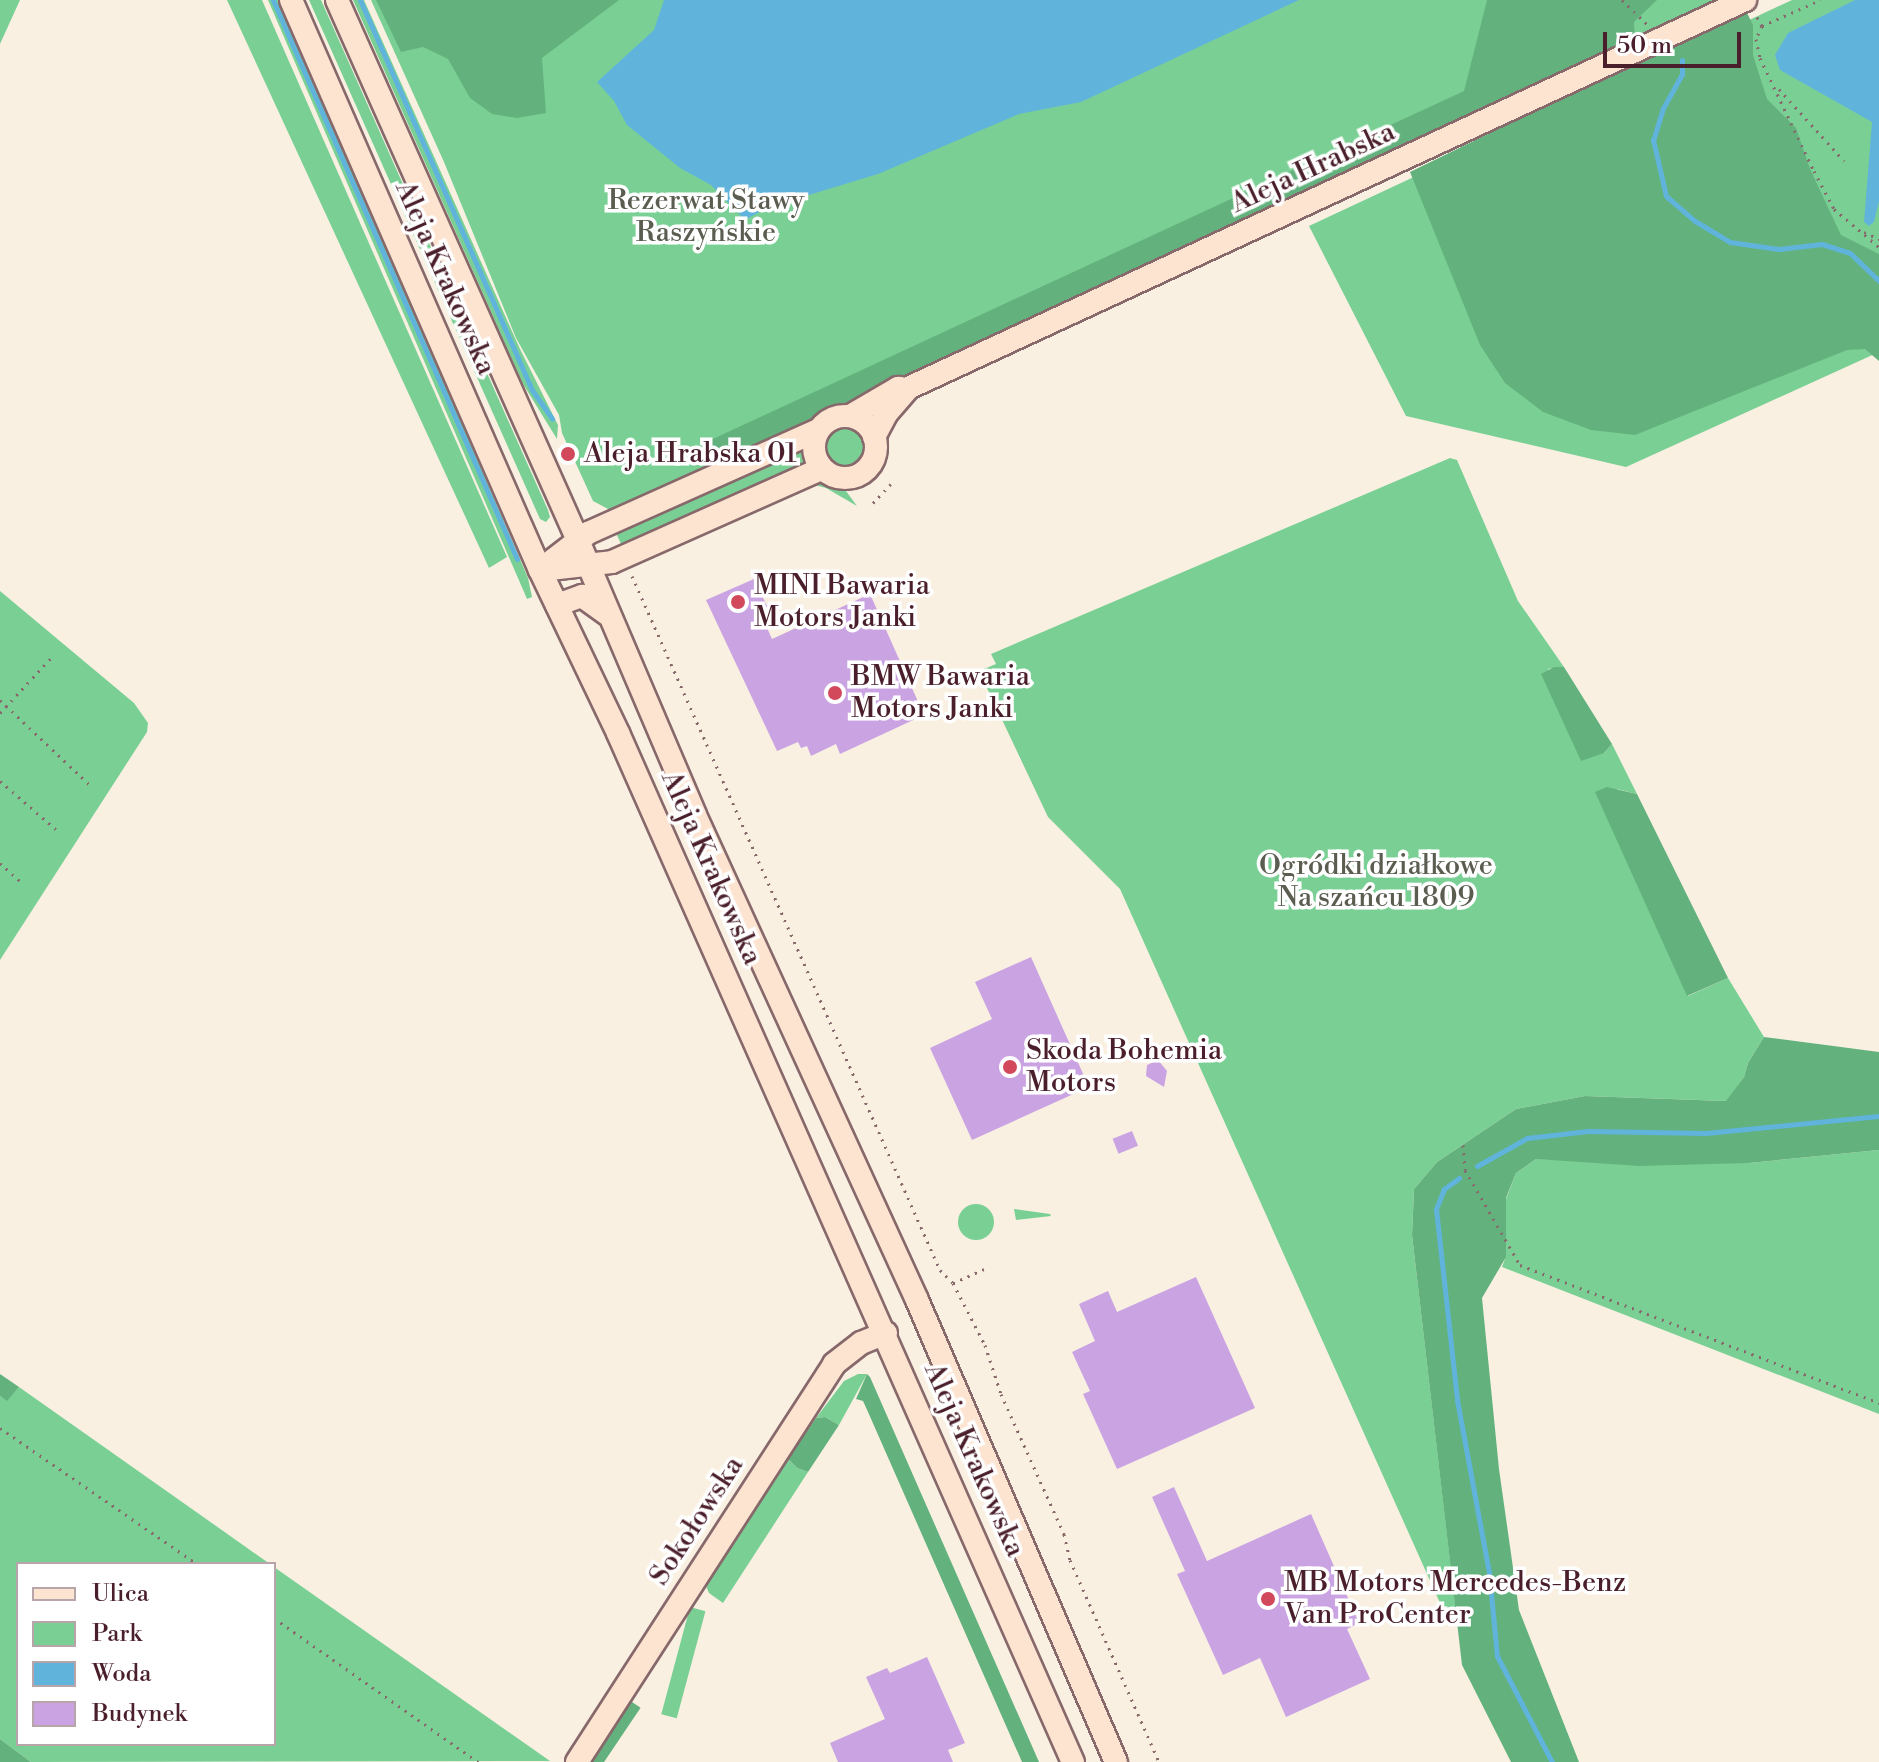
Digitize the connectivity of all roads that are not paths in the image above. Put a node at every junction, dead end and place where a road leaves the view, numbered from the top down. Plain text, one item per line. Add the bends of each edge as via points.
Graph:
1 (291, 0) edge
2 (337, 0) edge
3 (1750, 8) edge
4 (906, 389) junction
5 (850, 416) junction
6 (818, 430) junction
7 (874, 437) junction
8 (821, 469) junction
9 (577, 538) junction
10 (588, 564) junction
11 (540, 570) junction
12 (557, 605) junction
13 (609, 615) junction
14 (886, 1333) junction
15 (577, 1762) edge
16 (1073, 1762) edge
17 (1116, 1762) edge

1 - 11 main road, Aleja Krakowska
2 - 9 main road, Aleja Krakowska
3 - 4 main road, Aleja Hrabska via 1662,38
4 - 5 main road, Aleja Hrabska via 898,388
4 - 7 main road, Aleja Hrabska
5 - 6 main road via 833,418
5 - 7 main road
6 - 8 main road via 813,452
6 - 9 main road
7 - 8 main road via 874,459 858,476 841,479
8 - 10 main road via 612,562
9 - 10 main road, Aleja Krakowska
9 - 11 main road
10 - 11 main road
10 - 13 main road, Aleja Krakowska
11 - 12 main road, Aleja Krakowska
12 - 13 main road via 582,596
12 - 14 main road, Aleja Krakowska
13 - 17 main road, Aleja Krakowska via 917,1300
14 - 15 main road, Sokołowska via 861,1343 834,1364
14 - 16 main road, Aleja Krakowska

